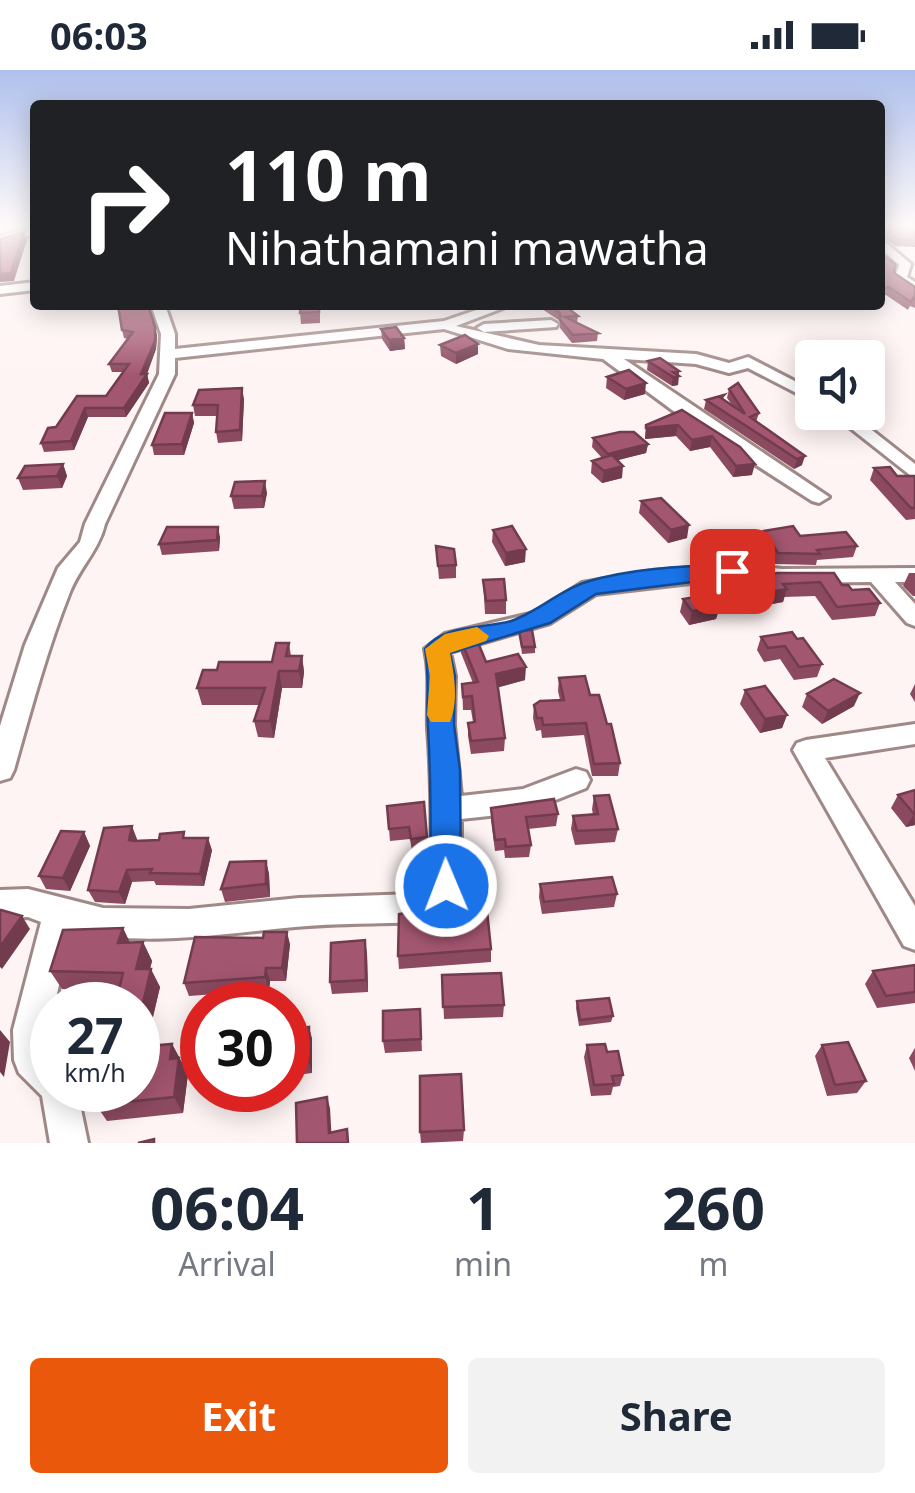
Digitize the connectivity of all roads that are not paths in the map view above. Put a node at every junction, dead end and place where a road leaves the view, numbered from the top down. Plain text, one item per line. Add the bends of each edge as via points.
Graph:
1 (910, 285) edge
2 (885, 286) edge
3 (30, 287) edge
4 (0, 290) edge
5 (160, 310) edge
6 (492, 310) edge
7 (551, 324) dead end
8 (449, 327) junction
9 (604, 352) junction
10 (168, 354) junction
11 (795, 387) edge
12 (861, 430) edge
13 (915, 473) edge
14 (820, 497) dead end
15 (915, 575) edge
16 (878, 576) junction
17 (915, 618) edge
18 (915, 734) edge
19 (0, 770) edge
20 (576, 780) dead end
21 (448, 810) junction
22 (0, 904) edge
23 (59, 914) junction
24 (915, 935) edge
25 (42, 982) edge
26 (64, 1112) edge
27 (70, 1143) edge

1 - 2 street
3 - 4 street
5 - 10 street
6 - 8 street
7 - 8 street
8 - 9 street via 473,338
8 - 10 street
9 - 11 street via 734,368 748,362
9 - 14 street
10 - 19 street via 151,412 90,544 69,568 37,645
12 - 13 street
15 - 16 street
16 - 17 street
16 - 21 street via 732,571 663,577 590,588 542,618 453,640 437,649
18 - 24 street via 806,750
20 - 21 street via 525,800
21 - 23 street via 446,886 420,908 190,924
22 - 23 street via 28,903
23 - 25 street
26 - 27 street

